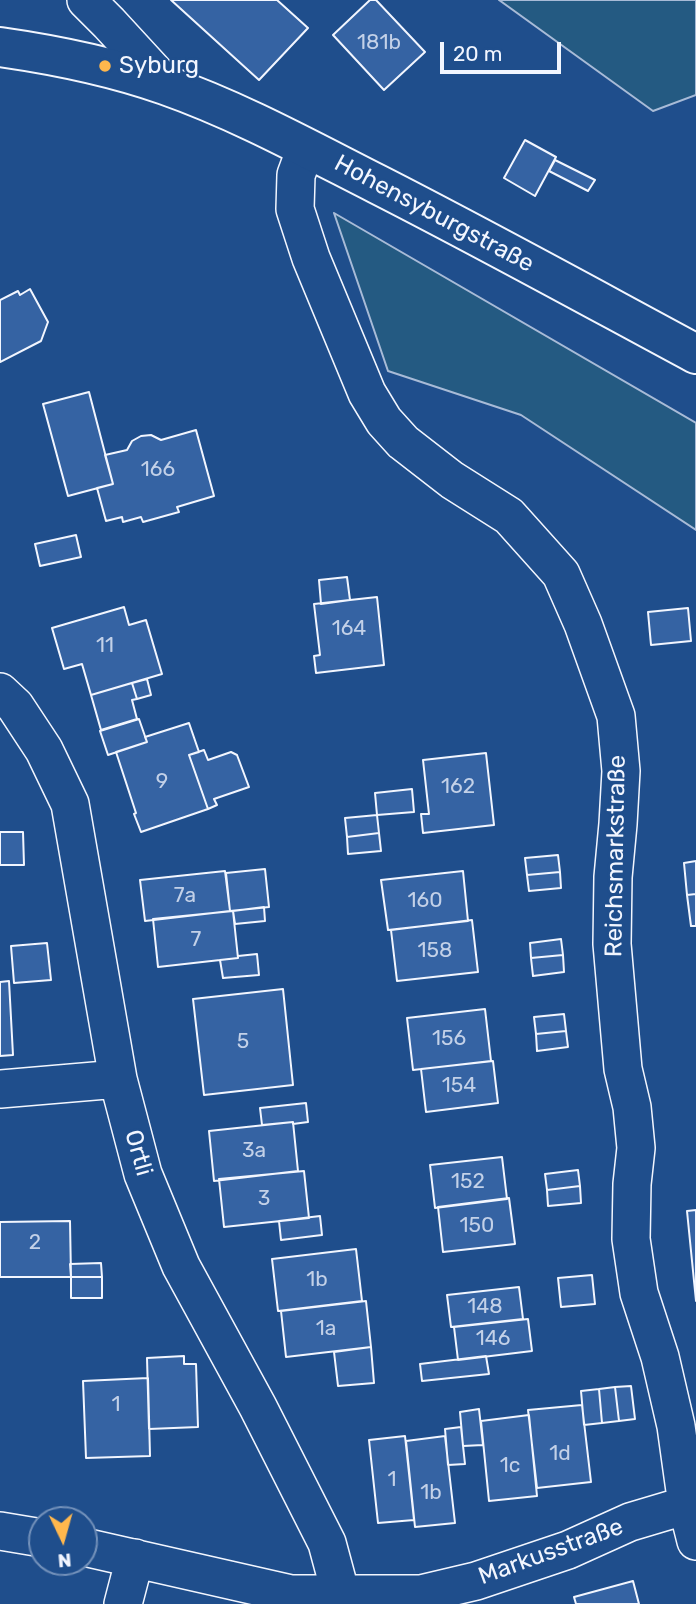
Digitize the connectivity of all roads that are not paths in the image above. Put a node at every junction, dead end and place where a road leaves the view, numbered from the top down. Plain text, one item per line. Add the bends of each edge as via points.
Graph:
1 (86, 0) edge
2 (0, 47) edge
3 (166, 85) junction
4 (306, 148) junction
5 (696, 355) edge
6 (0, 692) edge
7 (118, 1079) junction
8 (0, 1088) edge
9 (687, 1505) junction
10 (0, 1531) edge
11 (28, 1536) edge
12 (696, 1541) edge
13 (98, 1550) edge
14 (135, 1559) junction
15 (341, 1595) junction
16 (123, 1604) edge

1 - 3 street, Hohensyburgstraße
2 - 3 street, Hohensyburgstraße via 105,66
3 - 4 street, Hohensyburgstraße
4 - 5 street, Hohensyburgstraße
4 - 9 street, Reichsmarkstraße via 296,175 295,209 367,393 402,442 509,516 561,575 616,716 621,771 612,944 623,1069 636,1148 631,1239 639,1293 676,1426
6 - 7 street, Ortli via 44,750 70,804
7 - 8 street
7 - 15 street, Ortli via 143,1174 181,1266 327,1543
9 - 12 street, Reichsmarkstraße
9 - 15 street, Markusstraße via 476,1581 421,1594
10 - 11 street
13 - 14 street, Markusstraße
14 - 15 street, Markusstraße via 291,1594
14 - 16 street

